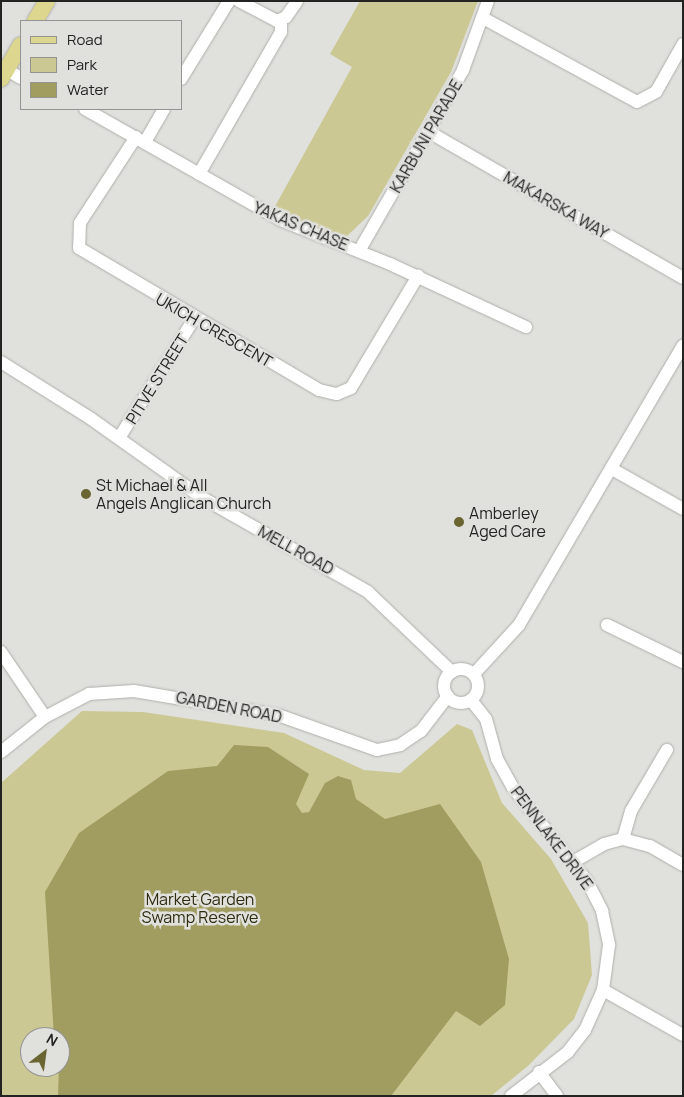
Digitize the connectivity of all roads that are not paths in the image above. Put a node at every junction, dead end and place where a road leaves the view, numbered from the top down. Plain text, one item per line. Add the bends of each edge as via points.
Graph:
1 (46, 1) edge
2 (229, 1) edge
3 (239, 1) edge
4 (297, 1) edge
5 (488, 1) edge
6 (483, 18) junction
7 (36, 20) edge
8 (280, 20) junction
9 (683, 44) edge
10 (20, 47) edge
11 (10, 70) edge
12 (182, 77) edge
13 (87, 110) edge
14 (163, 110) edge
15 (429, 132) junction
16 (140, 139) junction
17 (200, 174) junction
18 (359, 251) junction
19 (418, 276) junction
20 (683, 278) edge
21 (194, 319) junction
22 (526, 328) dead end
23 (683, 345) edge
24 (1, 362) edge
25 (119, 438) junction
26 (612, 469) junction
27 (683, 508) edge
28 (606, 625) dead end
29 (1, 652) edge
30 (683, 662) edge
31 (452, 672) junction
32 (474, 674) junction
33 (448, 696) junction
34 (471, 700) junction
35 (46, 717) junction
36 (667, 750) dead end
37 (1, 752) edge
38 (623, 839) junction
39 (573, 862) junction
40 (683, 865) edge
41 (603, 990) junction
42 (683, 1035) edge
43 (539, 1072) junction
44 (511, 1096) edge
45 (557, 1096) edge

1 - 7 main road
2 - 12 street
3 - 8 street
4 - 8 street
5 - 6 street, KARBUNI PARADE
6 - 9 street via 637,102 656,92
6 - 15 street, KARBUNI PARADE via 463,70
8 - 17 street via 280,32
10 - 11 main road
13 - 16 street, YAKAS CHASE
14 - 16 street
15 - 18 street, KARBUNI PARADE
15 - 20 street, MAKARSKA WAY
16 - 17 street, YAKAS CHASE
16 - 21 street, UKICH CRESCENT via 80,223 80,248
17 - 18 street, YAKAS CHASE via 280,220
18 - 19 street, YAKAS CHASE
19 - 21 street, UKICH CRESCENT via 355,383 337,394 319,390
19 - 22 street, YAKAS CHASE
21 - 25 street, PITVE STREET
23 - 26 street
24 - 25 street, MELL ROAD
25 - 31 street, MELL ROAD via 201,497 368,592
26 - 27 street
26 - 32 street via 519,626
28 - 30 street
29 - 35 street
31 - 32 street via 461,669
31 - 33 street via 444,686
32 - 34 street via 478,690
33 - 34 street via 456,702
33 - 35 street, GARDEN ROAD via 420,731 400,745 377,750 278,714 134,691 89,694
34 - 39 street, PENNLAKE DRIVE via 486,719 497,759 513,788
35 - 37 street, GARDEN ROAD
36 - 38 street via 631,811
38 - 39 street via 604,844
38 - 40 street via 650,846
39 - 41 street, PENNLAKE DRIVE via 597,899 606,928 609,959
41 - 42 street
41 - 43 street, PENNLAKE DRIVE via 577,1041
43 - 44 street, PENNLAKE DRIVE
43 - 45 street

